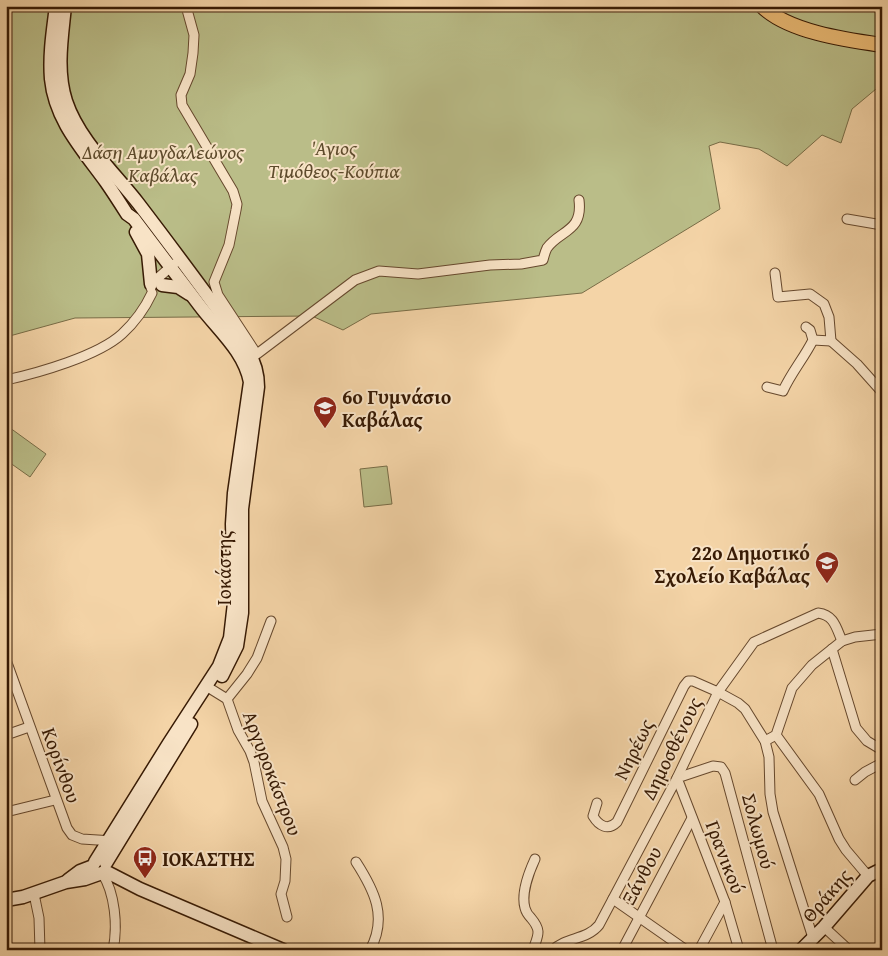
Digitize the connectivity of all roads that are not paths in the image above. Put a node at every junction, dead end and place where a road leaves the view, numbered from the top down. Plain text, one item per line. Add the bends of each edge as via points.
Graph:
1 (56, 6) edge
2 (65, 6) edge
3 (186, 6) edge
4 (762, 6) edge
5 (882, 45) edge
6 (579, 200) dead end
7 (127, 214) junction
8 (847, 219) dead end
9 (882, 225) edge
10 (179, 267) junction
11 (775, 273) dead end
12 (155, 288) junction
13 (195, 300) junction
14 (806, 327) dead end
15 (813, 340) junction
16 (831, 341) junction
17 (255, 357) junction
18 (6, 380) edge
19 (767, 387) dead end
20 (882, 392) edge
21 (271, 621) dead end
22 (882, 634) edge
23 (842, 641) junction
24 (832, 649) junction
25 (6, 660) edge
26 (210, 688) junction
27 (718, 692) junction
28 (227, 699) junction
29 (29, 727) junction
30 (6, 734) edge
31 (776, 735) junction
32 (765, 741) junction
33 (882, 750) edge
34 (882, 763) edge
35 (677, 778) junction
36 (855, 780) dead end
37 (55, 800) junction
38 (597, 804) dead end
39 (6, 812) edge
40 (692, 818) junction
41 (113, 841) junction
42 (535, 859) dead end
43 (356, 862) dead end
44 (100, 867) junction
45 (882, 869) edge
46 (868, 876) junction
47 (34, 894) junction
48 (613, 899) junction
49 (6, 900) edge
50 (725, 902) junction
51 (287, 917) dead end
52 (639, 917) junction
53 (824, 927) junction
54 (813, 938) junction
55 (40, 950) edge
56 (113, 950) edge
57 (283, 950) edge
58 (370, 950) edge
59 (533, 950) edge
60 (553, 950) edge
61 (622, 950) edge
62 (686, 950) edge
63 (699, 950) edge
64 (739, 950) edge
65 (773, 950) edge
66 (801, 950) edge
67 (849, 950) edge

1 - 7 street via 50,63 58,107 76,143
2 - 10 street via 60,63 72,117
3 - 17 street via 193,31 193,53 190,74 181,95 182,105 233,191 237,204 229,245 215,286
4 - 5 main road via 807,30
6 - 17 street via 578,215 572,229 548,247 543,260 418,274 379,271 366,275 355,280
7 - 10 street
7 - 12 street via 148,254
8 - 9 street
10 - 12 street
10 - 13 street, Ιοκάστης
10 - 17 street, Ιοκάστης
11 - 16 street via 778,297 810,294 824,304
12 - 13 street via 178,287
12 - 18 street via 136,319 111,342 34,374
13 - 26 street, Ιοκάστης via 243,359 250,382 232,512 234,603 231,634
14 - 15 street
15 - 16 street
15 - 19 street via 782,392
16 - 20 street
17 - 26 street, Ιοκάστης via 258,387 242,509 242,613 237,646
21 - 28 street, Αργυροκάστρου via 258,658
22 - 23 street
23 - 24 street
23 - 27 street, Δημοσθένους via 833,619 818,613 754,642
24 - 31 street via 812,665 792,688
24 - 33 street via 856,728 867,741
25 - 29 street, Κορίνθου
26 - 28 street, Αργυροκάστρου
26 - 41 street, Ιοκάστης via 154,782
27 - 32 street via 745,709
27 - 35 street, Δημοσθένους
27 - 38 street, Νηρέως via 688,681 612,827 596,822 593,816
28 - 51 street, Αργυροκάστρου via 254,762 262,802 283,847 286,868 281,894
29 - 30 street
29 - 37 street, Κορίνθου
31 - 32 street
31 - 46 street via 819,794 838,839
32 - 54 street via 773,812
34 - 36 street
35 - 40 street, Γρανικού
35 - 48 street, Δημοσθένους
35 - 65 street, Σολωμού via 713,766 721,767 725,774
37 - 39 street
37 - 41 street, Κορίνθου via 72,835
40 - 50 street, Γρανικού
40 - 52 street, Ξάνθου
41 - 44 street, Ιοκάστης
42 - 59 street via 528,874 524,905 539,933
43 - 58 street via 373,890 378,908 377,938
44 - 47 street via 85,879
44 - 56 street via 109,886 113,907
44 - 57 street via 140,889
45 - 46 street, Θράκης
46 - 53 street, Θράκης
47 - 49 street
47 - 55 street via 40,918
48 - 52 street
48 - 60 street, Δημοσθένους via 595,930
50 - 63 street
50 - 64 street, Γρανικού
52 - 61 street, Ξάνθου
52 - 62 street
53 - 54 street, Θράκης
53 - 67 street
54 - 66 street, Θράκης

